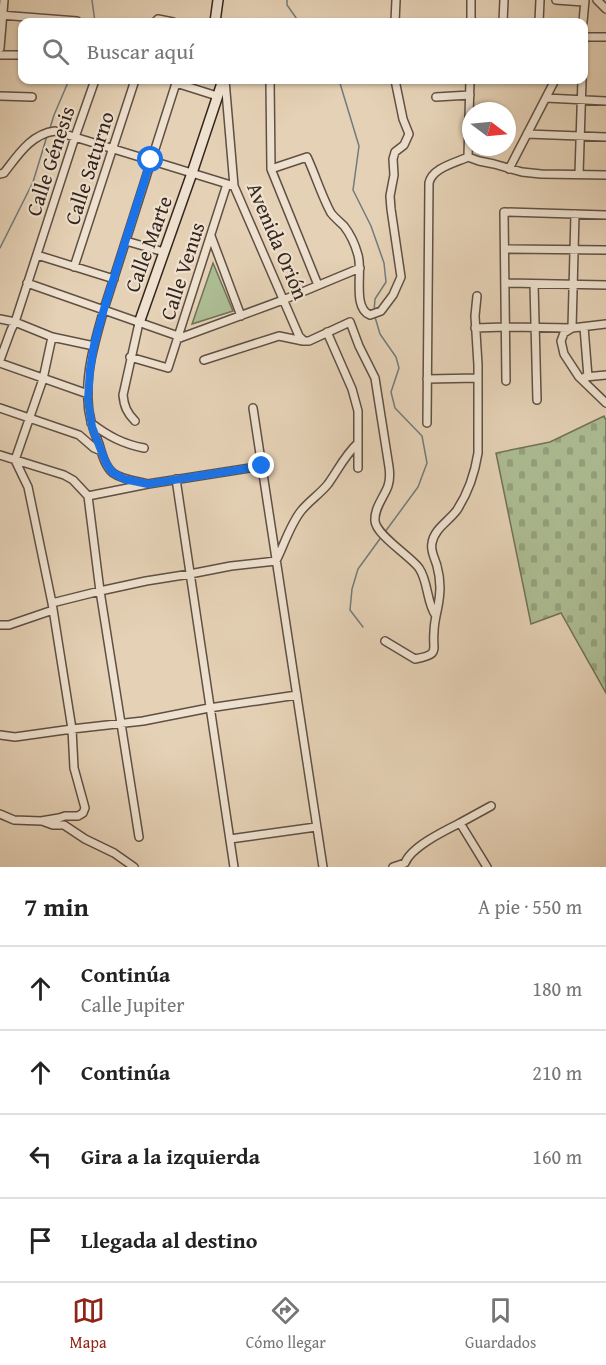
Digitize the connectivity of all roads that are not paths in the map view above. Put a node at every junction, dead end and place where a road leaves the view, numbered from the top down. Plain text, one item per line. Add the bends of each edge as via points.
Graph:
1 (4, 0) edge
2 (218, 0) edge
3 (396, 0) edge
4 (471, 0) edge
5 (504, 0) edge
6 (540, 0) edge
7 (556, 0) edge
8 (597, 0) edge
9 (584, 1) edge
10 (606, 9) edge
11 (1, 15) edge
12 (39, 18) edge
13 (216, 18) edge
14 (395, 18) edge
15 (471, 18) edge
16 (503, 18) edge
17 (539, 18) edge
18 (583, 18) edge
19 (588, 37) edge
20 (606, 37) edge
21 (0, 48) edge
22 (0, 54) edge
23 (18, 55) edge
24 (94, 84) edge
25 (134, 84) edge
26 (175, 84) edge
27 (184, 84) edge
28 (222, 84) edge
29 (224, 84) edge
30 (270, 84) edge
31 (396, 84) edge
32 (470, 84) edge
33 (553, 84) edge
34 (582, 84) edge
35 (470, 95) junction
36 (0, 96) edge
37 (217, 96) junction
38 (436, 97) dead end
39 (32, 98) dead end
40 (546, 98) junction
41 (582, 101) junction
42 (606, 101) edge
43 (527, 134) junction
44 (75, 137) junction
45 (581, 137) junction
46 (606, 137) edge
47 (113, 149) junction
48 (468, 157) junction
49 (151, 160) junction
50 (271, 169) junction
51 (509, 169) junction
52 (192, 173) junction
53 (0, 174) edge
54 (579, 174) junction
55 (606, 175) edge
56 (230, 185) junction
57 (574, 214) junction
58 (606, 215) edge
59 (211, 236) junction
60 (126, 241) junction
61 (505, 249) junction
62 (573, 249) junction
63 (606, 250) edge
64 (164, 252) junction
65 (37, 255) junction
66 (74, 267) junction
67 (360, 268) junction
68 (114, 279) junction
69 (27, 283) junction
70 (505, 283) junction
71 (534, 284) junction
72 (572, 284) junction
73 (318, 285) junction
74 (606, 285) edge
75 (477, 296) dead end
76 (283, 300) junction
77 (104, 309) junction
78 (241, 316) junction
79 (0, 319) edge
80 (15, 322) junction
81 (139, 323) junction
82 (606, 324) edge
83 (505, 327) junction
84 (584, 327) junction
85 (476, 328) junction
86 (535, 328) junction
87 (572, 328) junction
88 (327, 332) junction
89 (52, 337) junction
90 (177, 337) junction
91 (303, 341) junction
92 (94, 345) junction
93 (130, 357) junction
94 (204, 360) dead end
95 (0, 362) edge
96 (606, 375) edge
97 (588, 376) junction
98 (579, 377) junction
99 (478, 378) junction
100 (43, 379) junction
101 (427, 379) junction
102 (506, 381) dead end
103 (88, 394) junction
104 (537, 400) dead end
105 (606, 403) edge
106 (0, 408) edge
107 (253, 408) dead end
108 (30, 418) junction
109 (135, 421) dead end
110 (92, 423) junction
111 (427, 423) dead end
112 (358, 443) junction
113 (144, 448) dead end
114 (101, 451) junction
115 (0, 455) edge
116 (15, 460) junction
117 (262, 466) junction
118 (358, 468) dead end
119 (176, 479) junction
120 (148, 484) junction
121 (87, 496) junction
122 (276, 561) junction
123 (190, 574) junction
124 (99, 591) junction
125 (53, 606) junction
126 (436, 616) junction
127 (0, 624) edge
128 (385, 641) dead end
129 (297, 695) junction
130 (209, 708) junction
131 (120, 723) junction
132 (72, 729) junction
133 (0, 735) edge
134 (490, 806) dead end
135 (0, 814) edge
136 (42, 821) junction
137 (460, 823) junction
138 (316, 827) junction
139 (139, 837) dead end
140 (230, 839) junction
141 (407, 865) edge
142 (134, 867) edge
143 (234, 867) edge
144 (323, 867) edge
145 (393, 867) edge
146 (487, 867) edge

1 - 11 street
2 - 13 street
3 - 14 street
4 - 15 street
5 - 16 street
6 - 17 street
7 - 9 street
8 - 10 street
9 - 18 street
11 - 12 street
11 - 21 street
19 - 20 street
22 - 23 street
24 - 44 street, Calle Génesis
25 - 47 street, Calle Saturno
26 - 49 street
27 - 37 street
28 - 37 street, Calle Marte
29 - 56 street, Avenida Orión
30 - 50 street
31 - 67 street via 409,134 395,152 390,196 401,277 393,295 374,315 362,309
32 - 35 street
33 - 40 street
34 - 41 street
35 - 38 street
35 - 48 street
36 - 39 street
37 - 52 street, Calle Marte
40 - 41 street
40 - 43 street
41 - 42 street
41 - 45 street
43 - 45 street
43 - 51 street
44 - 47 street
44 - 53 street via 47,132 28,143
44 - 65 street, Calle Génesis
45 - 46 street
45 - 54 street
47 - 49 street
47 - 66 street, Calle Saturno
48 - 51 street
48 - 101 street via 430,177
49 - 52 street
49 - 60 street
50 - 67 street via 307,157 332,213 353,239
50 - 73 street
51 - 54 street
52 - 56 street
52 - 64 street, Calle Marte
54 - 55 street
56 - 59 street, Calle Venus
56 - 76 street, Avenida Orión
57 - 58 street
57 - 61 street via 504,212
57 - 62 street
59 - 78 street
59 - 90 street, Calle Venus
60 - 64 street
60 - 68 street
61 - 62 street
61 - 70 street
62 - 63 street
62 - 72 street
64 - 81 street, Calle Marte
65 - 66 street
65 - 69 street, Calle Génesis
66 - 68 street
67 - 73 street
68 - 77 street
69 - 77 street
69 - 80 street, Calle Génesis
70 - 71 street
70 - 83 street
71 - 72 street
71 - 86 street
72 - 74 street
72 - 87 street
73 - 76 street
75 - 85 street
76 - 78 street
76 - 91 street, Avenida Orión
77 - 81 street
77 - 92 street
78 - 90 street
79 - 80 street
80 - 89 street
80 - 95 street, Calle Génesis
81 - 90 street
81 - 93 street, Calle Marte
82 - 84 street
83 - 85 street
83 - 86 street
83 - 102 street
84 - 87 street
84 - 97 street
85 - 99 street
86 - 87 street
86 - 104 street
87 - 98 street via 561,341 564,354
88 - 91 street
88 - 112 street via 355,396
88 - 126 street via 350,322 375,378 390,476 375,524 419,568
89 - 92 street
89 - 100 street
90 - 93 street, Calle Venus via 168,368
91 - 94 street via 279,336
92 - 103 street
93 - 109 street, Calle Marte via 123,395 124,406
95 - 100 street
96 - 97 street
97 - 98 street
98 - 105 street
99 - 101 street
99 - 126 street via 476,465 458,509 441,526 432,543 441,597
100 - 103 street
100 - 108 street
101 - 111 street
103 - 110 street
106 - 108 street
107 - 117 street
108 - 114 street via 79,435
108 - 116 street
110 - 113 street via 118,441
110 - 114 street
112 - 118 street
112 - 122 street via 302,510
114 - 120 street via 112,472
115 - 116 street
116 - 121 street via 64,475
116 - 125 street via 28,487
117 - 119 street
117 - 122 street
119 - 120 street
119 - 123 street
120 - 121 street
121 - 124 street
122 - 123 street
122 - 129 street
123 - 124 street
123 - 130 street
124 - 125 street
124 - 131 street
125 - 127 street via 9,625
125 - 132 street
126 - 128 street via 435,645 430,654 415,659
129 - 130 street
129 - 138 street
130 - 131 street
130 - 140 street
131 - 132 street
131 - 139 street
132 - 133 street via 15,737
132 - 136 street via 74,768 85,808 78,816
134 - 137 street
135 - 136 street via 14,820
136 - 142 street via 64,825
137 - 141 street via 414,851 408,856
137 - 146 street
138 - 140 street
138 - 144 street
140 - 143 street
141 - 145 street

